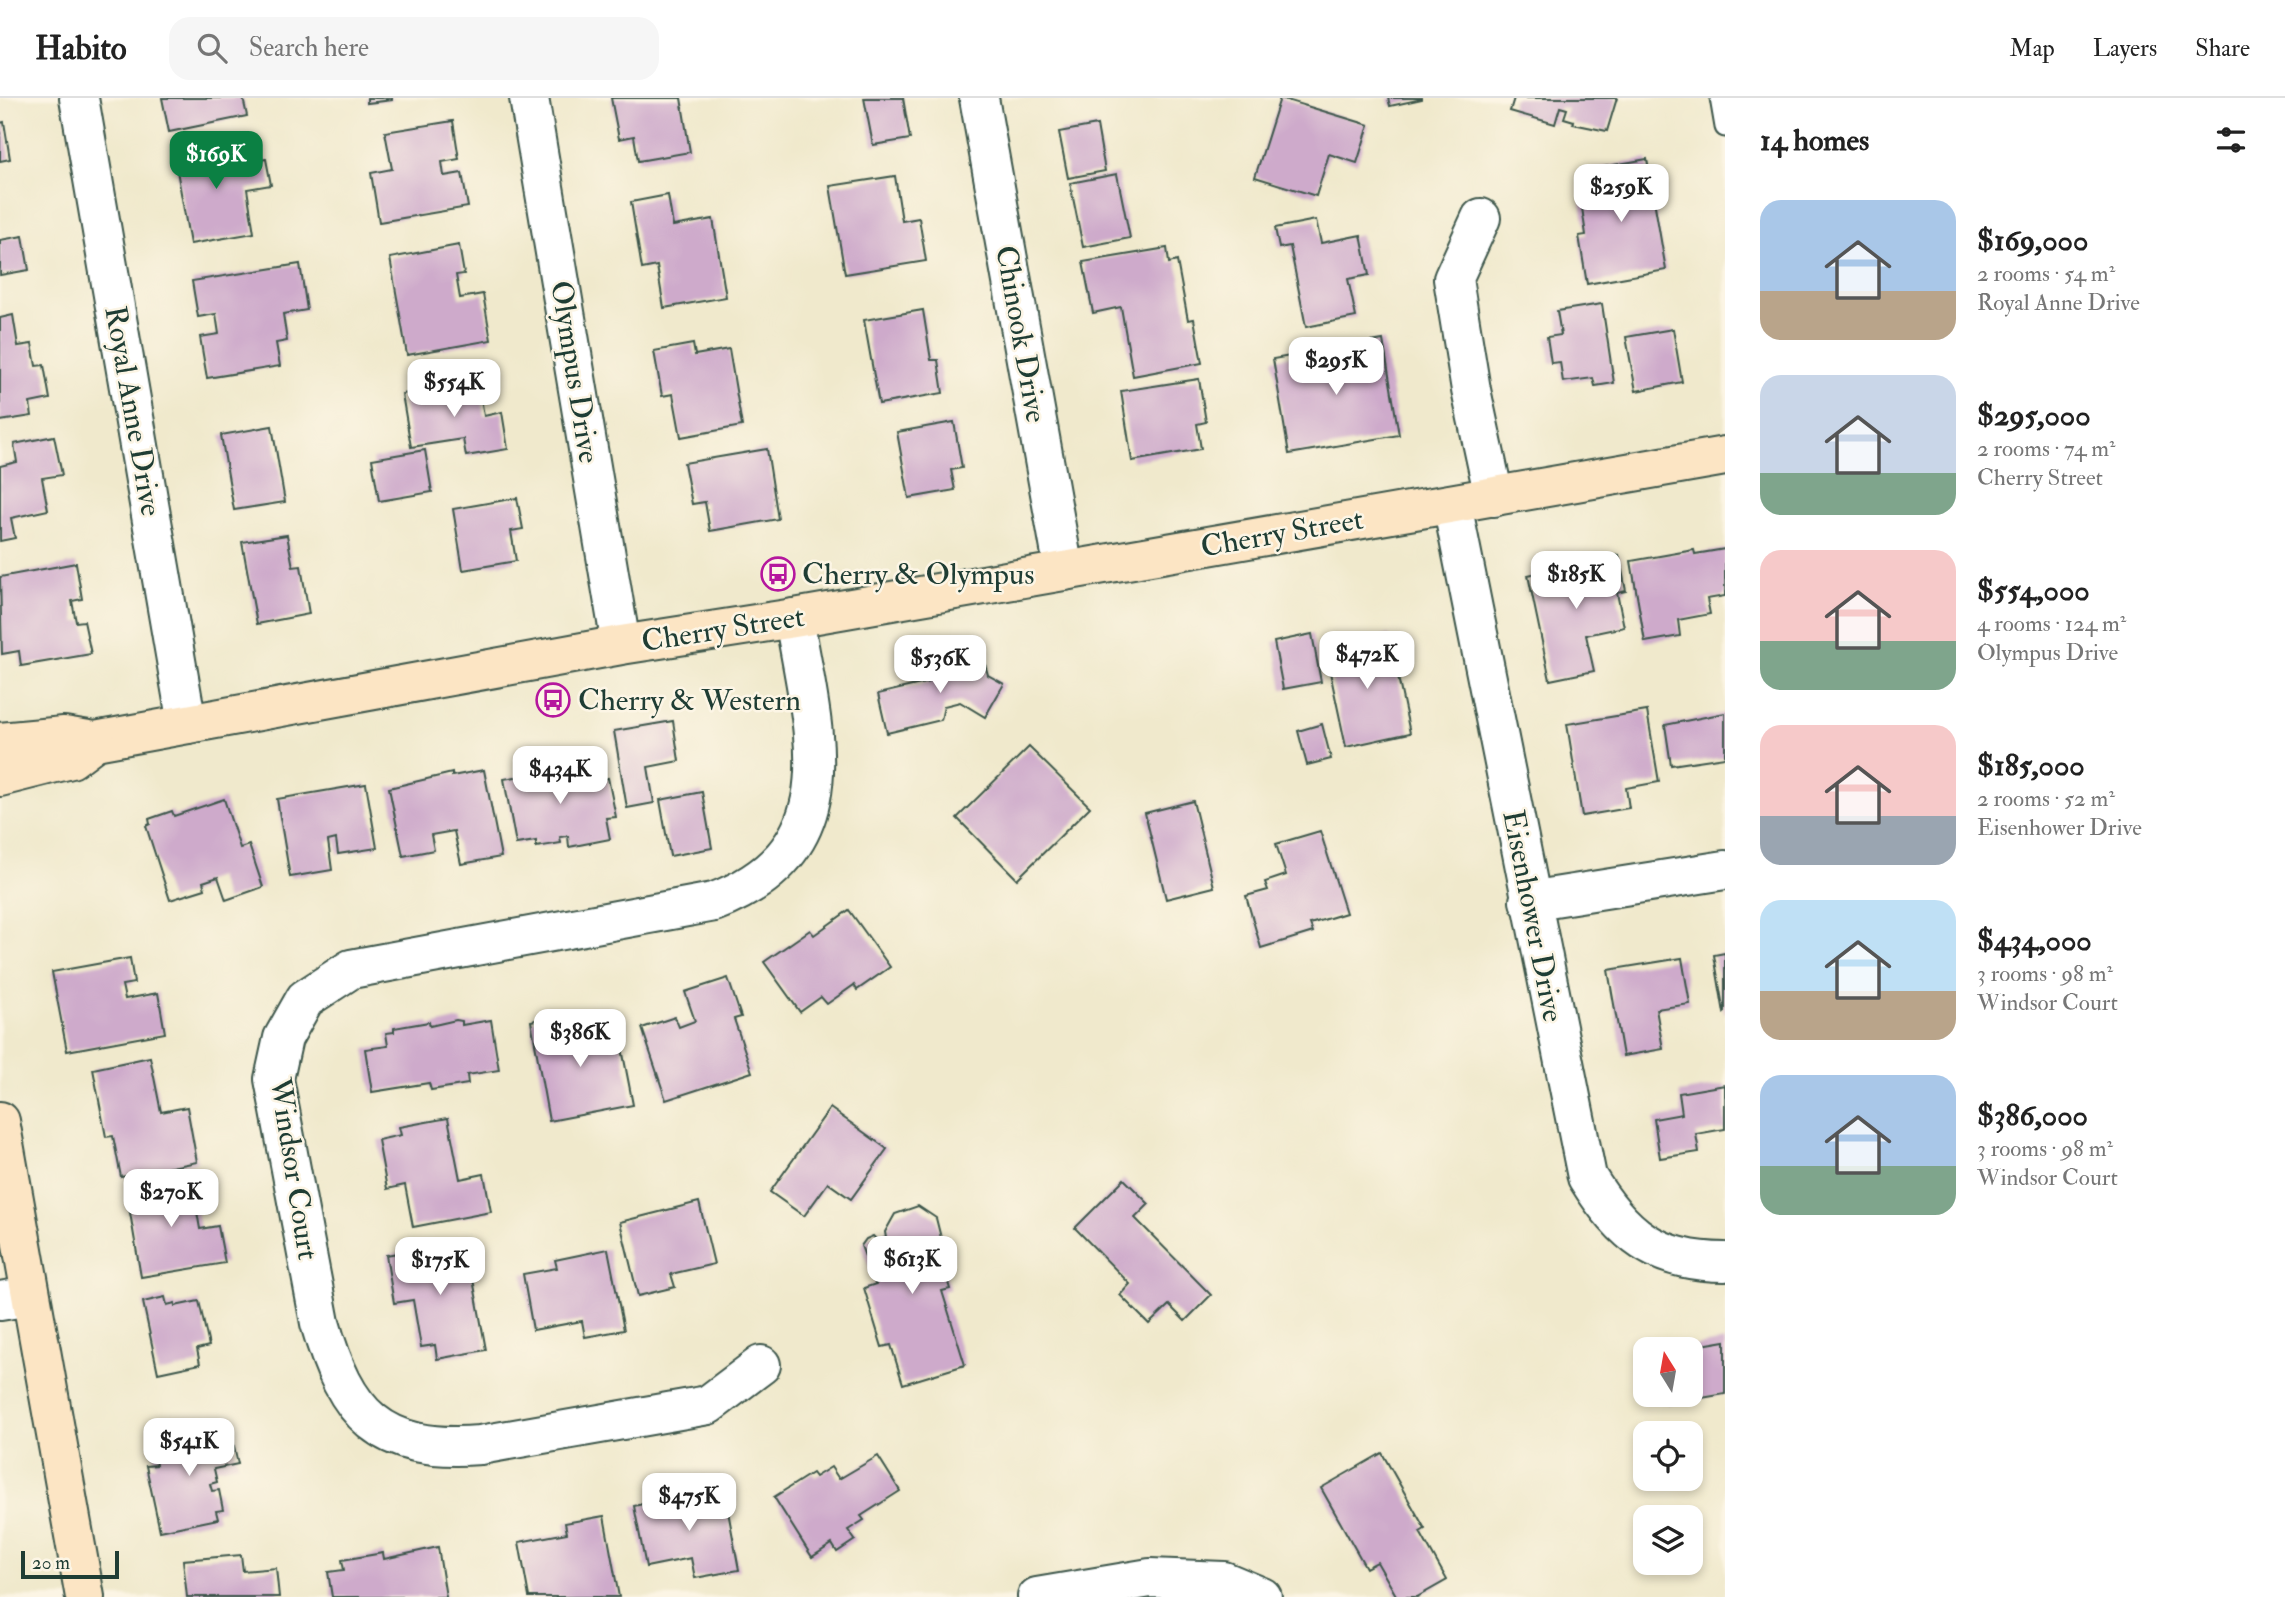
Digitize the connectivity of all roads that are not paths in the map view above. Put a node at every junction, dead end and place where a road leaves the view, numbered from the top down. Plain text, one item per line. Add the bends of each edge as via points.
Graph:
1 (79, 98) edge
2 (529, 98) edge
3 (979, 98) edge
4 (1720, 98) edge
5 (1725, 127) edge
6 (1480, 218) dead end
7 (1725, 456) edge
8 (1494, 497) junction
9 (1452, 504) junction
10 (1064, 571) junction
11 (794, 618) junction
12 (621, 645) junction
13 (187, 724) junction
14 (95, 741) junction
15 (0, 742) edge
16 (0, 777) edge
17 (1725, 870) edge
18 (1529, 901) junction
19 (0, 1122) edge
20 (1716, 1262) edge
21 (15, 1299) edge
22 (761, 1365) dead end
23 (85, 1597) edge
24 (1037, 1597) edge
25 (1262, 1597) edge

1 - 13 street, Royal Anne Drive
2 - 12 street, Olympus Drive
3 - 10 street, Chinook Drive
4 - 5 lane
6 - 8 street via 1453,279
7 - 8 main road, Cherry Street
8 - 9 main road, Cherry Street
9 - 10 main road, Cherry Street
9 - 18 street, Eisenhower Drive
10 - 11 main road, Cherry Street
11 - 12 main road, Cherry Street
11 - 22 street, Windsor Court via 817,753 816,783 798,834 760,880 714,902 351,969 305,999 283,1038 274,1079 331,1361 344,1390 363,1415 384,1431 414,1444 446,1448 493,1443 708,1405
12 - 13 main road, Cherry Street
13 - 14 main road, Cherry Street
14 - 15 main road, Cherry Street via 64,736
14 - 16 main road, Cherry Street via 71,759
17 - 18 street
18 - 20 street, Eisenhower Drive via 1587,1177 1609,1213 1634,1235 1669,1255
19 - 21 main road
21 - 23 main road
24 - 25 street via 1150,1578 1224,1581

